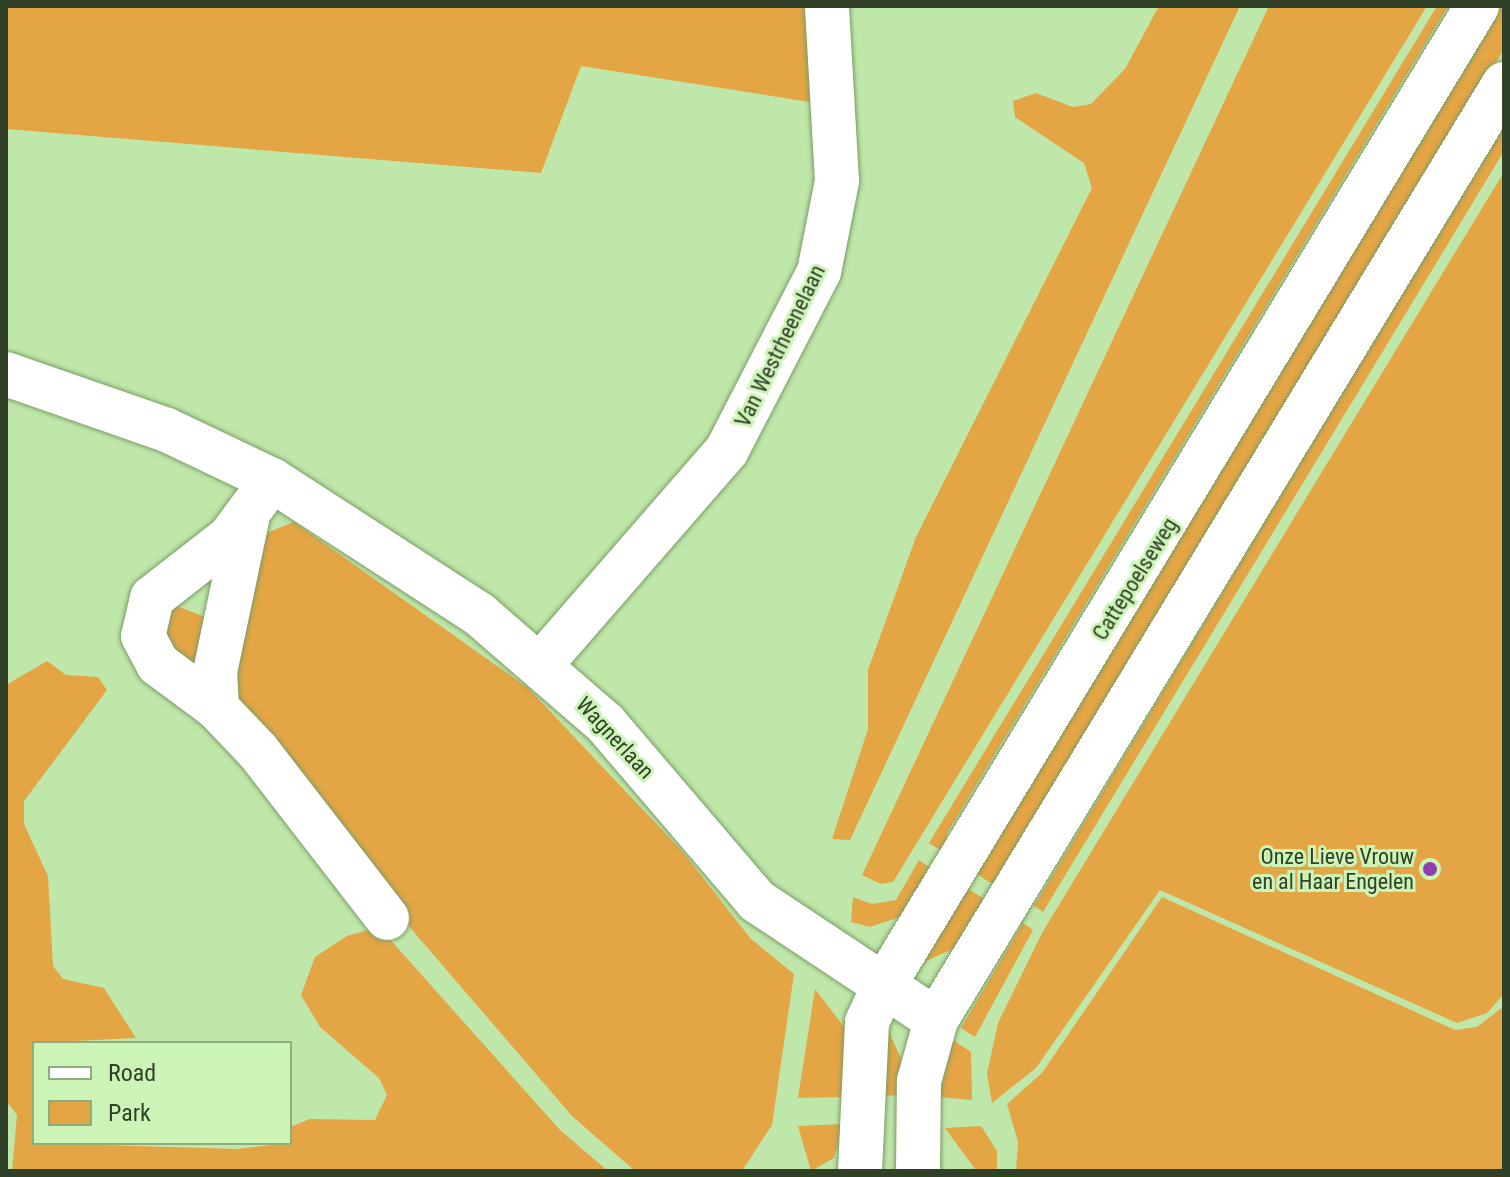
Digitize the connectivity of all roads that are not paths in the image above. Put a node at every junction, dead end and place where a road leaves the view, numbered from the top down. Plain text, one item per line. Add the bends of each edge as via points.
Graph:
1 (827, 6) edge
2 (1477, 6) edge
3 (1504, 84) edge
4 (6, 374) edge
5 (272, 480) junction
6 (247, 520) junction
7 (162, 588) junction
8 (227, 616) junction
9 (542, 663) junction
10 (217, 708) junction
11 (387, 918) dead end
12 (883, 987) junction
13 (936, 1020) junction
14 (860, 1171) edge
15 (918, 1171) edge

1 - 9 street, Van Westrheenelaan via 837,181 819,272 727,450
2 - 12 street, Cattepoelseweg
3 - 13 street
4 - 5 street, Wagnerlaan via 153,425
5 - 6 street
5 - 9 street, Wagnerlaan via 479,614
6 - 7 street
6 - 8 street
7 - 8 street
7 - 10 street via 142,622 150,652
8 - 10 street via 213,688
9 - 12 street, Wagnerlaan via 605,723 757,901
10 - 11 street
12 - 13 street, Wagnerlaan
12 - 14 street, Cattepoelseweg via 867,1022
13 - 15 street via 919,1081

